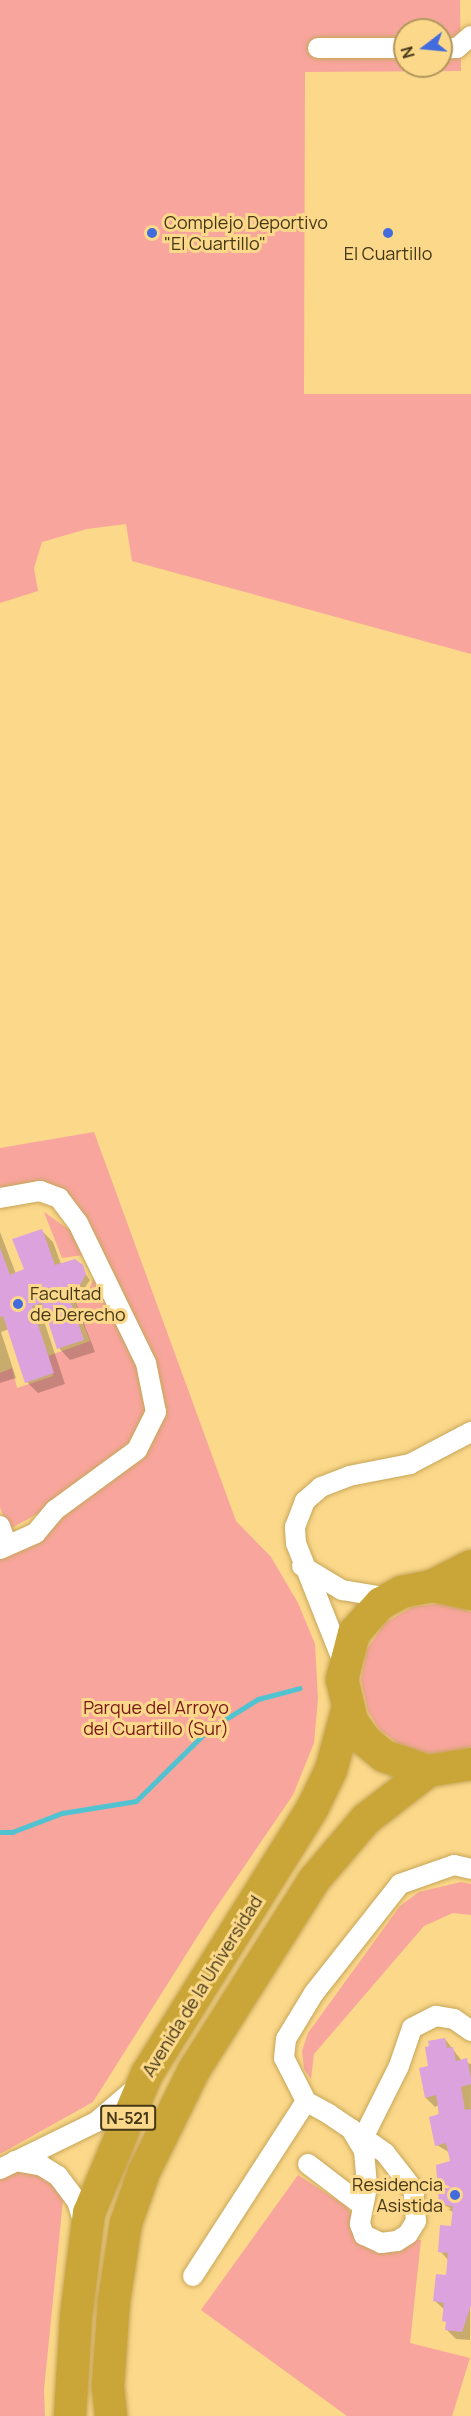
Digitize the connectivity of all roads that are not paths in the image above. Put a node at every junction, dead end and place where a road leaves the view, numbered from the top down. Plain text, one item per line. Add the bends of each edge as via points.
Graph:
1 (471, 36) edge
2 (318, 48) dead end
3 (393, 48) edge
4 (453, 48) edge
5 (0, 1198) edge
6 (471, 1432) edge
7 (0, 1526) edge
8 (3, 1547) edge
9 (302, 1566) junction
10 (471, 1566) edge
11 (432, 1586) junction
12 (471, 1594) edge
13 (390, 1598) junction
14 (343, 1662) junction
15 (348, 1711) junction
16 (471, 1764) edge
17 (428, 1771) junction
18 (471, 1869) edge
19 (471, 2031) edge
20 (142, 2083) junction
21 (306, 2101) junction
22 (357, 2134) junction
23 (308, 2164) dead end
24 (7, 2165) edge
25 (363, 2206) junction
26 (86, 2234) junction
27 (193, 2276) dead end
28 (70, 2416) edge
29 (111, 2416) edge

1 - 4 street
2 - 3 street
5 - 8 street via 40,1191 59,1198 78,1223 146,1363 156,1412 137,1450 55,1510 36,1533
6 - 9 street via 410,1464 349,1476 321,1487 305,1501 295,1527
7 - 8 street
9 - 13 street via 342,1590
9 - 14 street
10 - 11 highway, N-521
11 - 12 highway, N-521
11 - 13 highway, N-521
13 - 14 highway, N-521 via 359,1625
14 - 15 highway, N-521
15 - 17 highway, N-521 via 374,1749 394,1762
15 - 20 highway, Avenida de la Universidad / N-521 via 331,1770 313,1807
16 - 17 highway, N-521
17 - 29 highway, Avenida de la Universidad / N-521 via 366,1819 314,1880 194,2070 144,2172 126,2223 114,2301 108,2386
18 - 21 street via 454,1865 400,1884 314,1993 286,2038 284,2058
19 - 22 street via 454,2019 436,2016 412,2028 399,2066
20 - 24 street via 96,2121
20 - 26 highway, Avenida de la Universidad / N-521 via 89,2213
21 - 22 street
21 - 27 street
22 - 25 street via 364,2151 367,2187
22 - 25 street via 404,2173 418,2204 416,2220 403,2237 381,2243 364,2235 360,2224
23 - 25 street
24 - 26 street via 42,2166 58,2176 77,2201
26 - 28 highway, Avenida de la Universidad / N-521

